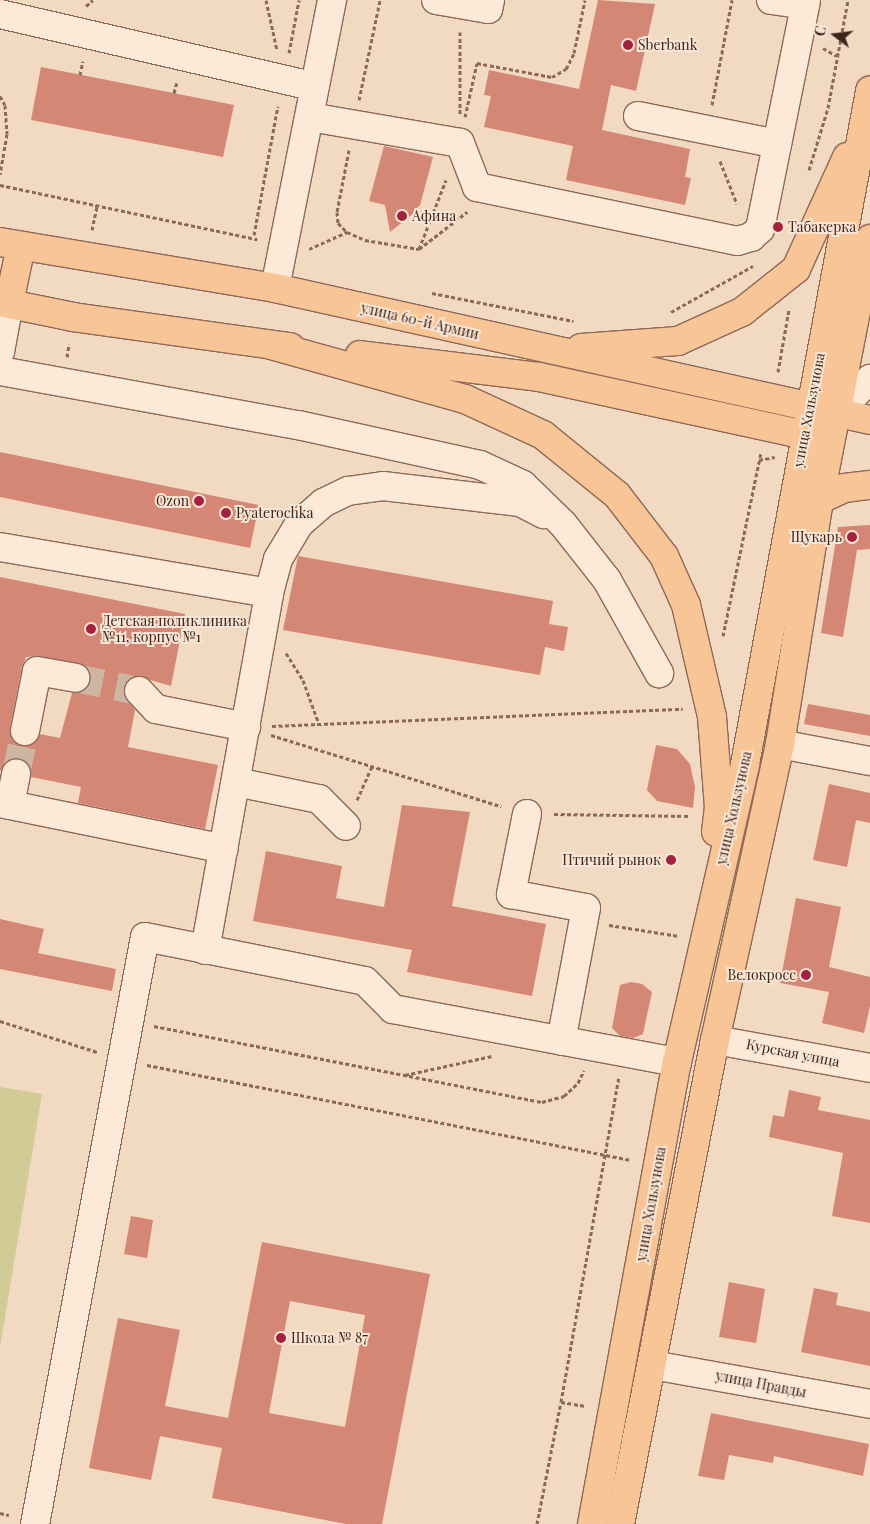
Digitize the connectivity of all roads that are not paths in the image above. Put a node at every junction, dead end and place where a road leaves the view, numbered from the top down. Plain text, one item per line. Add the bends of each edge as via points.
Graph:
1 (332, 0) edge
2 (490, 0) edge
3 (771, 0) edge
4 (448, 2) edge
5 (805, 3) edge
6 (0, 14) edge
7 (315, 87) junction
8 (870, 91) edge
9 (638, 116) dead end
10 (310, 117) junction
11 (865, 117) junction
12 (777, 144) junction
13 (870, 239) edge
14 (10, 244) edge
15 (276, 288) junction
16 (5, 303) edge
17 (271, 345) junction
18 (546, 350) junction
19 (0, 352) edge
20 (0, 371) edge
21 (870, 379) edge
22 (810, 404) junction
23 (837, 412) junction
24 (870, 420) edge
25 (818, 438) junction
26 (870, 485) edge
27 (819, 500) junction
28 (790, 512) junction
29 (563, 524) junction
30 (0, 547) edge
31 (269, 593) junction
32 (659, 674) dead end
33 (75, 678) tunnel mouth
34 (139, 691) tunnel mouth
35 (246, 727) junction
36 (25, 731) tunnel mouth
37 (780, 744) junction
38 (870, 761) edge
39 (16, 774) tunnel mouth
40 (236, 782) junction
41 (5, 804) edge
42 (527, 814) road end
43 (346, 826) road end
44 (224, 849) junction
45 (694, 938) junction
46 (205, 950) junction
47 (715, 1040) junction
48 (561, 1041) junction
49 (677, 1062) junction
50 (870, 1068) edge
51 (652, 1365) junction
52 (870, 1404) edge
53 (36, 1524) edge
54 (592, 1524) edge
55 (620, 1524) edge

1 - 7 street
2 - 4 street via 488,9
3 - 5 street
5 - 12 street
6 - 7 street
7 - 10 street
8 - 11 main road, улица Хользунова
9 - 12 street
10 - 12 street via 460,143 477,187 737,241 754,250
10 - 15 street
11 - 18 main road via 796,269 742,312 678,341
11 - 22 main road, улица Хользунова
13 - 23 main road, улица Хользунова
14 - 15 main road, улица 60-й Армии
14 - 16 main road
15 - 18 main road, улица 60-й Армии
16 - 17 main road via 73,317
16 - 19 street
17 - 25 main road via 539,377
17 - 45 main road via 465,399 543,435 618,495 664,556 686,605 712,717 719,807
18 - 22 main road, улица 60-й Армии
20 - 29 street via 298,425 480,465 523,485
21 - 23 street
22 - 23 main road, улица 60-й Армии
22 - 25 main road, улица Хользунова
23 - 24 main road, улица 60-й Армии
23 - 25 main road, улица Хользунова
25 - 27 main road, улица Хользунова
25 - 28 main road, улица Хользунова
26 - 27 main road via 844,488
27 - 28 main road
27 - 37 main road, улица Хользунова
28 - 45 main road, улица Хользунова via 745,764
29 - 31 street via 520,502 383,486 348,491 323,503 299,524 278,559
29 - 32 street via 607,580
30 - 31 street
31 - 35 street
33 - 36 street via 37,671
34 - 35 street via 156,709
35 - 40 street
37 - 38 street
37 - 47 main road, улица Хользунова
39 - 41 street
40 - 43 street via 319,799
40 - 44 street
41 - 44 street
42 - 48 street via 512,894 586,908
44 - 46 street
45 - 49 main road, улица Хользунова
46 - 48 street via 365,981 393,1009
46 - 53 street via 145,937
47 - 50 street, Курская улица
47 - 51 main road, улица Хользунова
48 - 49 street
49 - 54 main road, улица Хользунова
51 - 52 street, улица Правды
51 - 55 main road, улица Хользунова

